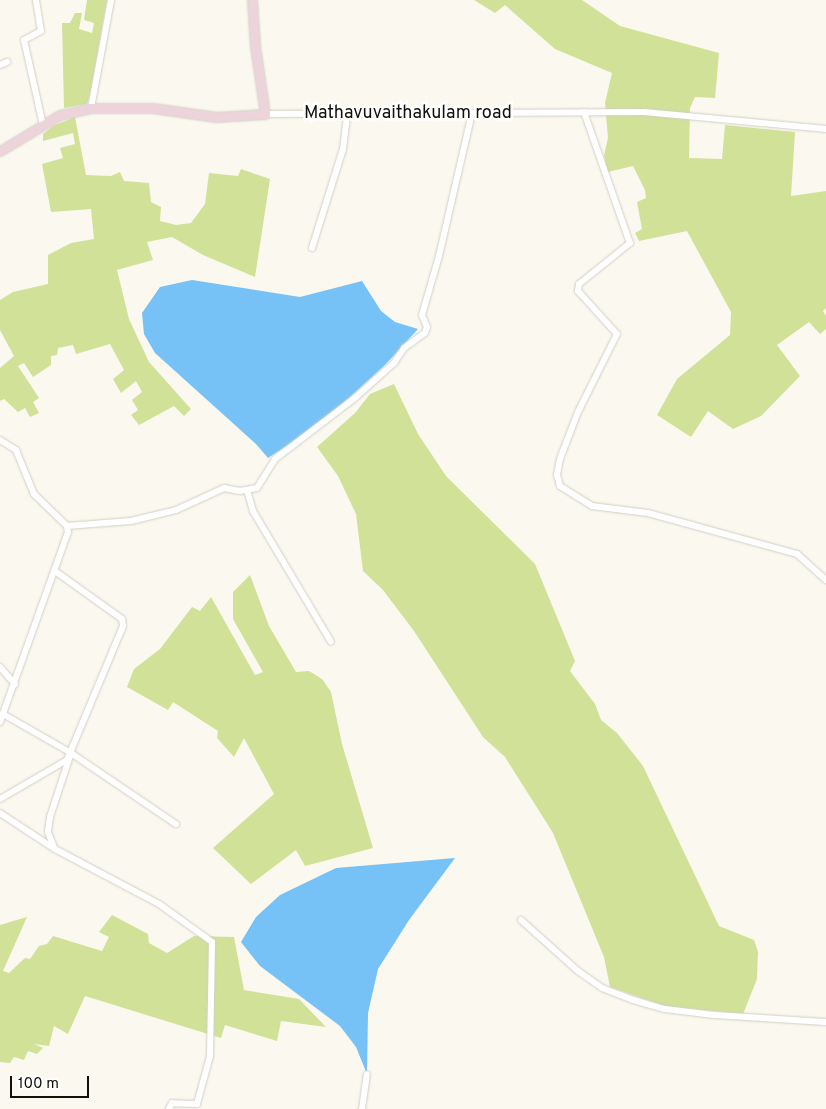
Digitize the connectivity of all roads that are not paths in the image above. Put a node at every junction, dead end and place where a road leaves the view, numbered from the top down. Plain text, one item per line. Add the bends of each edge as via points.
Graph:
1 (36, 0) edge
2 (111, 0) edge
3 (252, 0) edge
4 (7, 62) dead end
5 (0, 65) edge
6 (91, 108) junction
7 (584, 112) junction
8 (472, 113) junction
9 (266, 114) junction
10 (347, 114) junction
11 (43, 126) junction
12 (826, 128) edge
13 (1, 149) edge
14 (312, 248) dead end
15 (0, 440) edge
16 (247, 490) junction
17 (67, 526) junction
18 (55, 571) junction
19 (826, 580) edge
20 (331, 642) dead end
21 (0, 667) edge
22 (15, 684) junction
23 (3, 714) junction
24 (0, 722) edge
25 (71, 753) junction
26 (0, 799) edge
27 (0, 813) edge
28 (176, 824) dead end
29 (55, 849) junction
30 (521, 920) dead end
31 (826, 1022) edge
32 (367, 1074) dead end
33 (170, 1109) edge
34 (362, 1109) edge

1 - 11 street via 41,31 24,40
2 - 6 street
3 - 9 street via 254,46
4 - 5 street
6 - 9 street, Mathavuvaithakulam road via 153,108 216,117
6 - 11 street, Mathavuvaithakulam road via 60,115
7 - 8 street, Mathavuvaithakulam road
7 - 12 street, Mathavuvaithakulam road via 644,112
7 - 19 street via 630,243 579,284 578,291 617,334 578,412 560,459 556,475 560,486 592,506 648,513 797,554
8 - 10 street, Mathavuvaithakulam road
8 - 16 street via 422,315 427,327 425,333 404,348 394,363 356,397 275,459 257,488
9 - 10 street, Mathavuvaithakulam road
10 - 14 street via 343,149
11 - 13 street, Mathavuvaithakulam road
15 - 17 street via 16,450 34,494
16 - 17 street via 224,488 176,510 131,521
16 - 20 street via 253,512
17 - 18 street
18 - 22 street
18 - 25 street via 122,619 113,653
21 - 22 street
22 - 23 street
23 - 24 street
23 - 25 street
25 - 26 street via 66,760
25 - 28 street
25 - 29 street via 50,818 48,832
27 - 29 street
29 - 33 street via 159,904 212,942 210,1056 197,1104 172,1103
30 - 31 street via 578,971 602,988 632,1000 665,1009 714,1015
32 - 34 street

